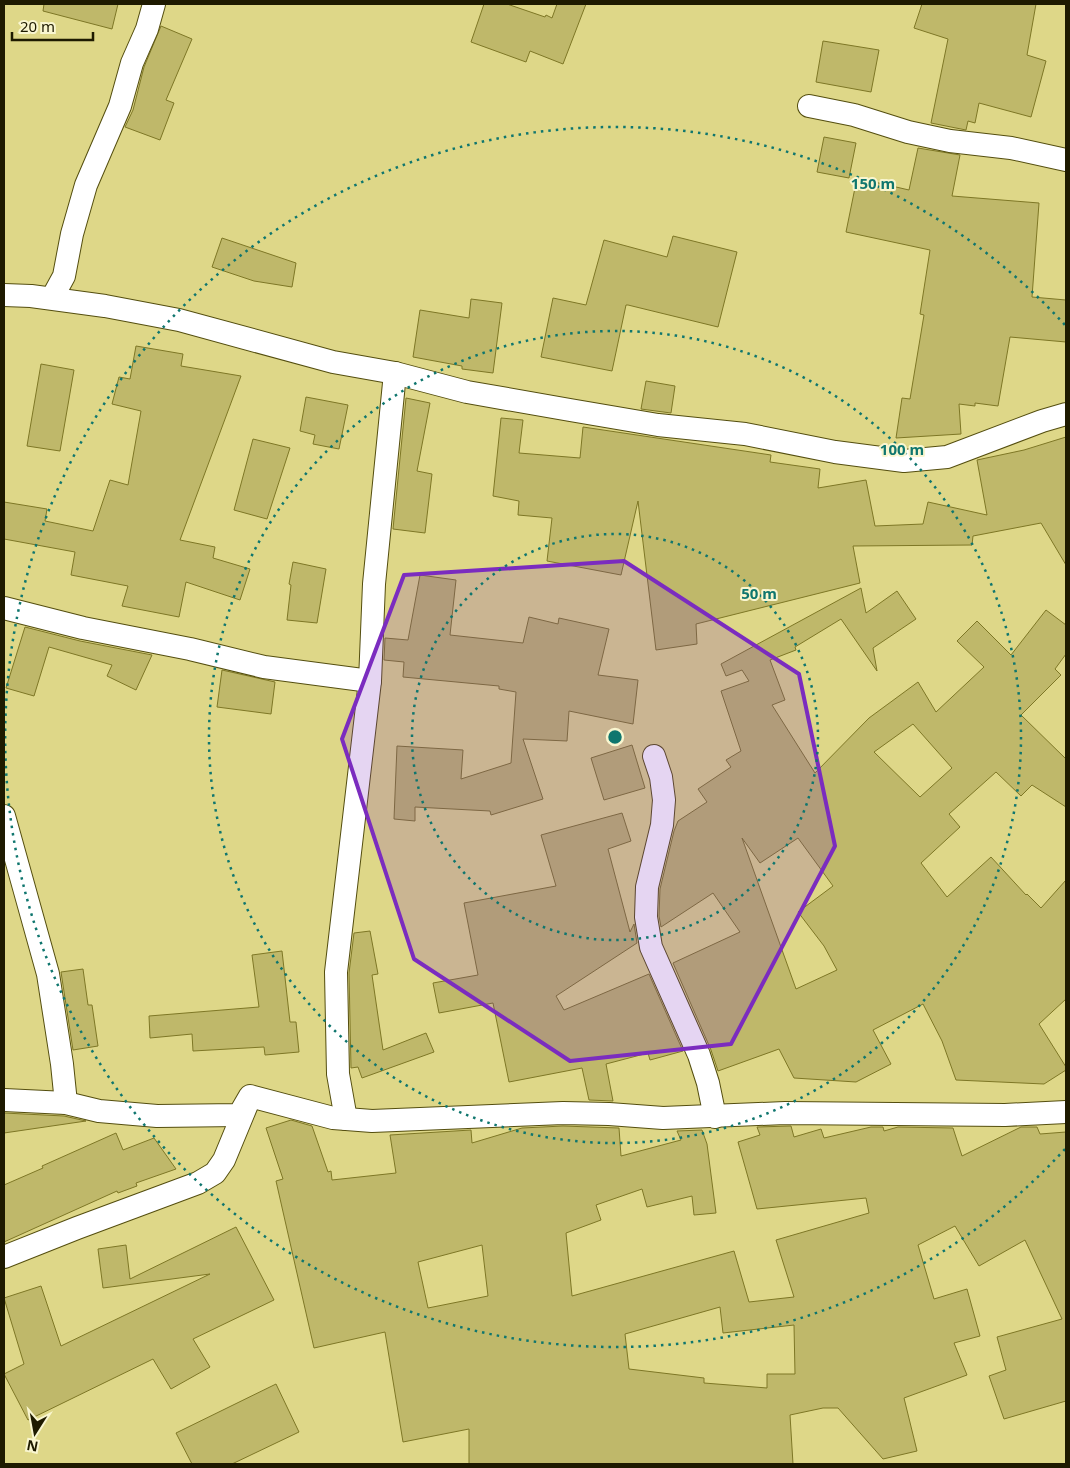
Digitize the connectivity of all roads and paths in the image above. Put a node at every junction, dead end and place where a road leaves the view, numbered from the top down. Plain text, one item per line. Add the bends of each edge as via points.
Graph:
1 (154, 4) edge
2 (809, 106) dead end
3 (1066, 160) edge
4 (4, 295) edge
5 (52, 298) junction
6 (395, 373) junction
7 (1066, 414) edge
8 (4, 608) edge
9 (370, 681) junction
10 (654, 756) dead end
11 (4, 816) edge
12 (250, 1096) junction
13 (4, 1100) edge
14 (66, 1103) junction
15 (1066, 1112) edge
16 (715, 1117) junction
17 (346, 1119) junction
18 (4, 1258) edge

1 - 5 street via 120,106 86,185 64,276
2 - 3 street via 950,141 1011,148
4 - 5 street
5 - 6 street via 179,320 333,362
6 - 7 street via 467,392 570,410 658,425 745,434 835,452 904,461 947,457
6 - 9 street via 374,584
8 - 9 street via 264,667
9 - 17 street via 336,972 338,1074
10 - 16 street via 664,800 660,835 647,887 646,918 651,947 699,1055
11 - 14 street via 48,974
12 - 14 street via 239,1114 157,1116
12 - 17 street
12 - 18 street via 224,1160 215,1172 198,1183
13 - 14 street
15 - 16 street via 785,1113
16 - 17 street via 562,1113 423,1120

